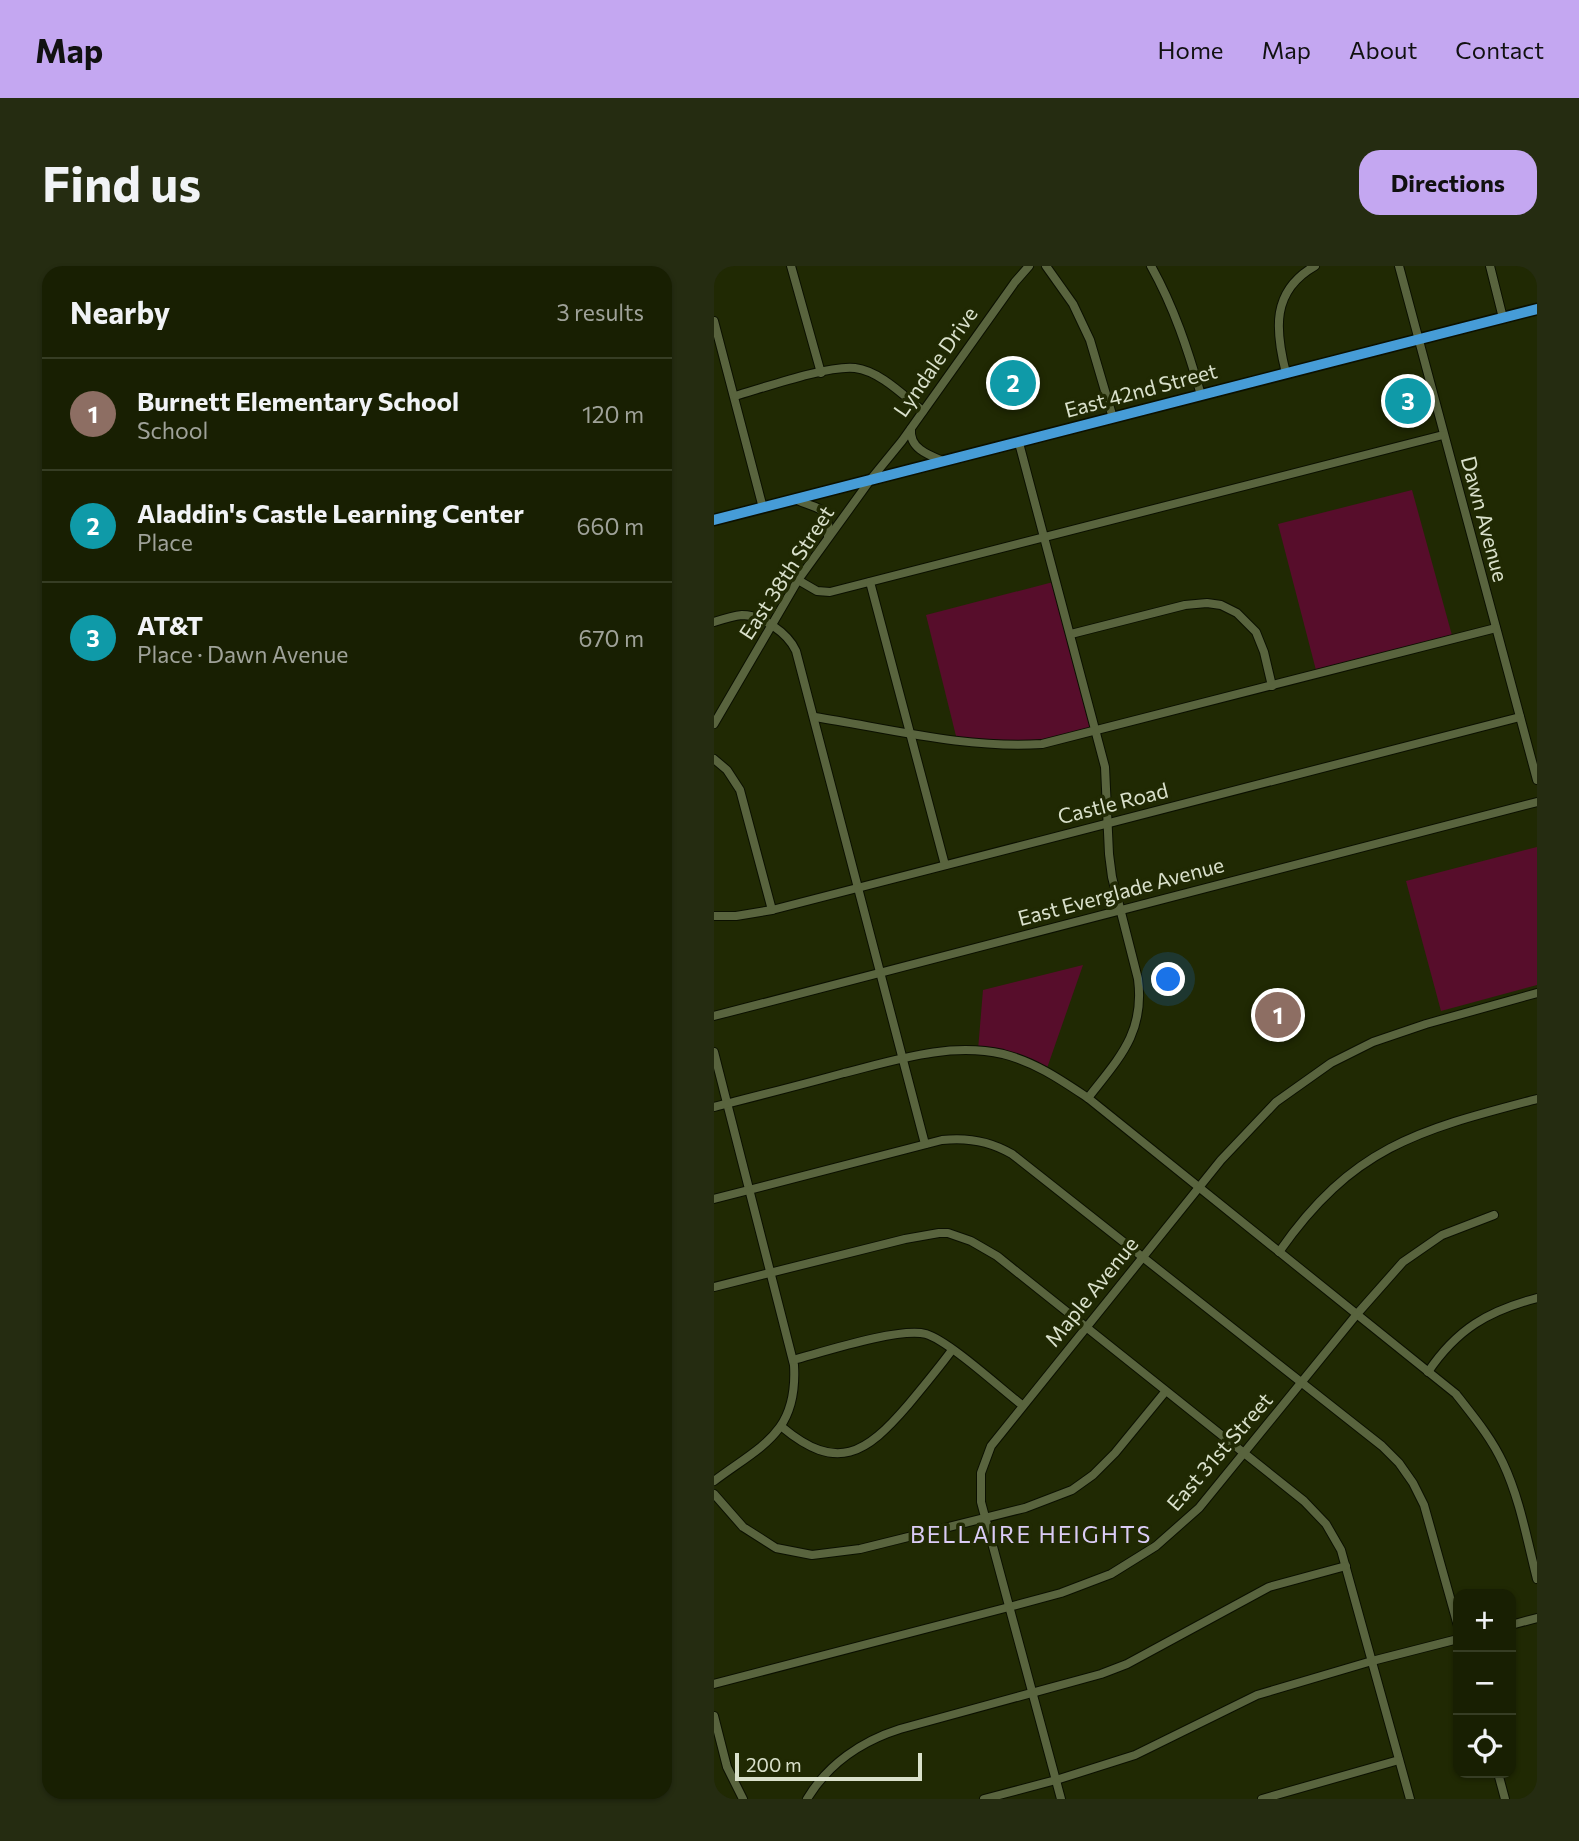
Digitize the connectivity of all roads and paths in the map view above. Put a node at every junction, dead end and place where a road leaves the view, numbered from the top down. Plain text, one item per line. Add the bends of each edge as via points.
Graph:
1 (792, 266) edge
2 (1030, 266) edge
3 (1046, 266) edge
4 (1151, 266) edge
5 (1315, 266) edge
6 (1399, 266) edge
7 (1490, 266) edge
8 (1537, 309) edge
9 (1503, 318) junction
10 (714, 321) edge
11 (1417, 340) junction
12 (821, 373) junction
13 (1286, 373) junction
14 (1201, 395) junction
15 (735, 396) junction
16 (923, 411) junction
17 (1114, 418) junction
18 (912, 427) junction
19 (1443, 435) junction
20 (1019, 443) junction
21 (943, 461) junction
22 (871, 479) junction
23 (794, 499) junction
24 (763, 508) junction
25 (714, 520) edge
26 (1045, 537) junction
27 (828, 538) junction
28 (798, 580) junction
29 (870, 582) junction
30 (714, 622) edge
31 (771, 626) junction
32 (1496, 628) junction
33 (1071, 634) junction
34 (1272, 686) junction
35 (1520, 717) junction
36 (815, 718) junction
37 (714, 724) edge
38 (1096, 731) junction
39 (910, 733) junction
40 (714, 759) edge
41 (1537, 780) edge
42 (1537, 802) edge
43 (1108, 823) junction
44 (945, 865) junction
45 (859, 887) junction
46 (772, 909) junction
47 (1121, 911) junction
48 (714, 916) edge
49 (881, 973) junction
50 (1537, 993) edge
51 (714, 1016) edge
52 (714, 1052) edge
53 (903, 1058) junction
54 (1088, 1098) junction
55 (1537, 1099) edge
56 (727, 1103) junction
57 (714, 1107) edge
58 (925, 1144) junction
59 (1199, 1188) junction
60 (749, 1189) junction
61 (714, 1199) edge
62 (1494, 1215) dead end
63 (1279, 1252) junction
64 (1144, 1257) junction
65 (771, 1273) junction
66 (714, 1287) edge
67 (1537, 1298) edge
68 (1357, 1314) junction
69 (1085, 1328) junction
70 (952, 1350) junction
71 (793, 1360) junction
72 (1428, 1372) junction
73 (1301, 1383) junction
74 (1165, 1392) junction
75 (1022, 1405) junction
76 (782, 1427) junction
77 (1244, 1455) junction
78 (714, 1481) edge
79 (714, 1494) edge
80 (985, 1517) junction
81 (1346, 1566) junction
82 (1537, 1579) edge
83 (1009, 1607) junction
84 (1453, 1608) edge
85 (1537, 1618) edge
86 (1516, 1624) edge
87 (1453, 1640) edge
88 (1372, 1661) junction
89 (714, 1684) edge
90 (1033, 1694) junction
91 (714, 1716) edge
92 (1399, 1760) junction
93 (1499, 1778) edge
94 (1056, 1780) junction
95 (743, 1799) edge
96 (807, 1799) edge
97 (984, 1799) edge
98 (1061, 1799) edge
99 (1262, 1799) edge
100 (1410, 1799) edge
101 (1505, 1799) edge

1 - 12 street
2 - 16 street, Lyndale Drive
3 - 17 street via 1073,304 1090,340
4 - 14 street via 1168,296
5 - 13 street via 1297,279 1282,304 1278,335
6 - 11 street, Dawn Avenue
7 - 9 street
8 - 9 highway, East 42nd Street
9 - 11 highway, East 42nd Street
10 - 15 street
11 - 13 highway, East 42nd Street
11 - 19 street, Dawn Avenue
12 - 15 street
12 - 16 street via 856,368 879,377
13 - 14 highway, East 42nd Street
14 - 17 highway, East 42nd Street
15 - 24 street
16 - 18 street, Lyndale Drive
17 - 20 highway, East 42nd Street
18 - 21 street via 914,445
18 - 22 street, Lyndale Drive
19 - 26 street
19 - 32 street, Dawn Avenue
20 - 21 highway, East 42nd Street
20 - 26 street
21 - 22 highway, East 42nd Street
22 - 23 highway, East 42nd Street
22 - 27 street, East 38th Street
23 - 24 highway, East 42nd Street
23 - 27 street via 827,514
24 - 25 highway, East 42nd Street
26 - 29 street
26 - 33 street
27 - 28 street, East 38th Street
28 - 29 street via 822,592
28 - 31 street, East 38th Street
29 - 39 street
30 - 31 street via 742,615
31 - 36 street via 793,643
31 - 37 street, East 38th Street
32 - 34 street
32 - 35 street, Dawn Avenue
33 - 34 street via 1185,605 1221,605 1256,632
33 - 38 street
34 - 38 street
35 - 41 street, Dawn Avenue
35 - 43 street, Castle Road
36 - 39 street
36 - 45 street
38 - 39 street via 1011,746
38 - 43 street via 1105,767
39 - 44 street
40 - 46 street via 740,790
42 - 47 street, East Everglade Avenue
43 - 44 street, Castle Road
43 - 47 street via 1112,877
44 - 45 street, Castle Road
45 - 46 street, Castle Road
45 - 49 street
46 - 48 street, Castle Road
47 - 49 street, East Everglade Avenue
47 - 54 street via 1138,979 1139,1012 1129,1044
49 - 51 street, East Everglade Avenue
49 - 53 street
50 - 59 street, Maple Avenue via 1398,1033 1331,1063 1269,1108
52 - 56 street
53 - 54 street via 958,1050 1005,1055 1046,1071
53 - 56 street
53 - 58 street
54 - 59 street
55 - 63 street via 1437,1127 1383,1151 1327,1193
56 - 57 street
56 - 60 street
58 - 60 street
58 - 64 street via 968,1139 1001,1147
59 - 63 street
59 - 64 street, Maple Avenue
60 - 61 street
60 - 65 street
62 - 68 street, East 31st Street via 1415,1252
63 - 68 street
64 - 69 street, Maple Avenue
64 - 73 street
65 - 66 street
65 - 69 street via 905,1239 948,1233 997,1256
65 - 71 street
67 - 72 street via 1477,1321 1444,1350
68 - 72 street
68 - 73 street, East 31st Street
69 - 74 street
69 - 75 street, Maple Avenue
70 - 71 street via 930,1336 906,1332
70 - 75 street
70 - 76 street via 881,1435 860,1449 836,1453 814,1449
71 - 76 street via 793,1395
72 - 82 street via 1456,1394 1503,1463
73 - 77 street, East 31st Street
73 - 84 street via 1382,1446 1413,1483 1424,1505
74 - 77 street
74 - 80 street via 1115,1453 1086,1480 1052,1499
75 - 80 street, Maple Avenue via 995,1439 984,1462 980,1489
76 - 78 street
77 - 81 street via 1316,1513 1334,1536
77 - 83 street, East 31st Street via 1196,1511 1156,1546 1111,1574
79 - 80 street via 751,1534 776,1548 801,1554 860,1549
80 - 83 street, Maple Avenue
81 - 88 street
81 - 90 street via 1269,1587 1119,1667
83 - 89 street, East 31st Street
83 - 90 street, Maple Avenue
85 - 86 street
87 - 88 street
88 - 92 street
88 - 94 street via 1257,1695 1135,1755
90 - 94 street, Maple Avenue
90 - 96 street via 875,1738 835,1765
91 - 95 street via 727,1767
92 - 99 street
92 - 100 street
93 - 101 street
94 - 97 street
94 - 98 street, Maple Avenue

